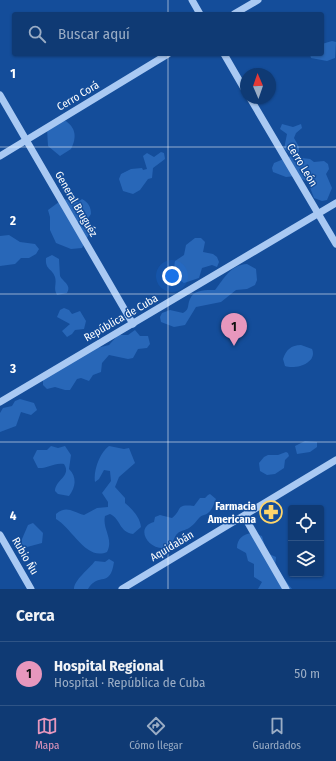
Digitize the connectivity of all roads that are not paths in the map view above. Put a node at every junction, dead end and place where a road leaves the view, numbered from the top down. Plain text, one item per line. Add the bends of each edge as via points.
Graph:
1 (192, 0) edge
2 (258, 0) edge
3 (199, 12) edge
4 (237, 12) edge
5 (165, 56) edge
6 (225, 56) edge
7 (240, 82) edge
8 (0, 95) edge
9 (254, 104) edge
10 (27, 140) junction
11 (0, 156) edge
12 (336, 203) edge
13 (318, 214) junction
14 (336, 244) edge
15 (133, 324) junction
16 (0, 402) edge
17 (336, 460) edge
18 (244, 516) junction
19 (0, 535) edge
20 (31, 589) edge
21 (122, 589) edge
22 (286, 589) edge

1 - 3 street
2 - 4 street
5 - 10 street, Cerro Corá
6 - 7 street
8 - 10 street, General Bruguéz
9 - 13 street, Cerro León
10 - 11 street, Cerro Corá
10 - 15 street, General Bruguéz
12 - 13 street, República de Cuba
13 - 14 street, Cerro León
13 - 15 street, República de Cuba
15 - 16 street, República de Cuba
17 - 18 street, Aquidabán
18 - 21 street, Aquidabán
18 - 22 street
19 - 20 street, Rubio Ñu

